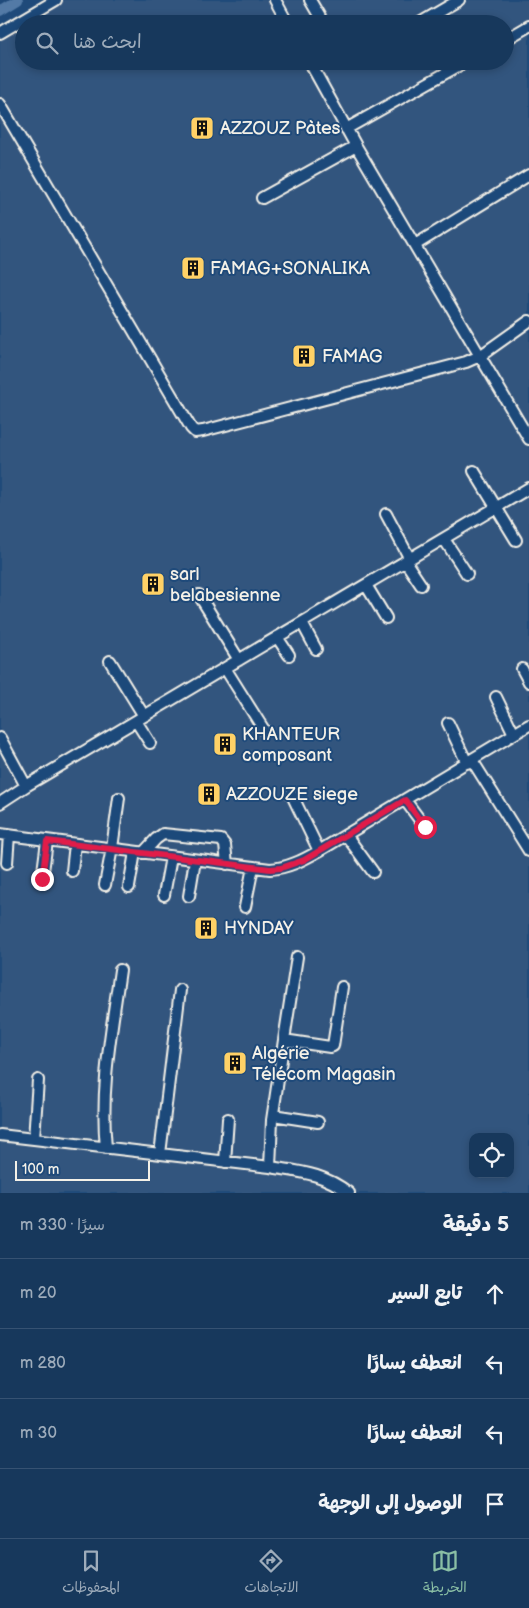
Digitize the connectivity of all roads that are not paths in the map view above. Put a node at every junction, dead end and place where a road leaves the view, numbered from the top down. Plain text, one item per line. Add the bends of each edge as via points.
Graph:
1 (56, 0) edge
2 (274, 0) edge
3 (310, 0) edge
4 (458, 0) edge
5 (31, 15) edge
6 (283, 15) edge
7 (319, 15) edge
8 (433, 15) edge
9 (15, 24) edge
10 (529, 26) edge
11 (0, 33) edge
12 (514, 35) edge
13 (314, 70) edge
14 (451, 70) edge
15 (0, 104) edge
16 (346, 129) junction
17 (356, 146) junction
18 (529, 175) edge
19 (262, 198) dead end
20 (415, 245) junction
21 (529, 321) edge
22 (480, 356) junction
23 (529, 439) edge
24 (474, 471) dead end
25 (529, 488) edge
26 (496, 508) junction
27 (386, 514) dead end
28 (444, 539) junction
29 (516, 540) dead end
30 (408, 560) junction
31 (466, 574) dead end
32 (421, 584) dead end
33 (366, 585) junction
34 (199, 595) dead end
35 (386, 618) dead end
36 (302, 623) junction
37 (278, 637) junction
38 (316, 649) dead end
39 (288, 655) dead end
40 (239, 660) junction
41 (110, 661) dead end
42 (225, 668) junction
43 (522, 669) dead end
44 (529, 682) edge
45 (496, 697) dead end
46 (140, 718) junction
47 (448, 723) dead end
48 (528, 729) edge
49 (264, 730) dead end
50 (514, 734) junction
51 (0, 738) edge
52 (150, 743) dead end
53 (469, 762) junction
54 (26, 786) junction
55 (292, 793) dead end
56 (119, 798) dead end
57 (405, 800) junction
58 (0, 803) edge
59 (425, 827) dead end
60 (4, 835) edge
61 (346, 835) junction
62 (47, 841) junction
63 (75, 844) junction
64 (112, 848) junction
65 (529, 849) edge
66 (319, 851) junction
67 (139, 853) junction
68 (171, 857) junction
69 (195, 860) junction
70 (7, 863) dead end
71 (227, 864) junction
72 (253, 867) junction
73 (72, 871) dead end
74 (373, 872) dead end
75 (42, 879) dead end
76 (105, 885) dead end
77 (129, 886) dead end
78 (164, 895) dead end
79 (189, 896) dead end
80 (245, 907) dead end
81 (298, 957) dead end
82 (120, 970) dead end
83 (342, 987) dead end
84 (180, 990) dead end
85 (284, 1040) junction
86 (38, 1080) dead end
87 (273, 1116) junction
88 (228, 1119) dead end
89 (318, 1122) dead end
90 (0, 1135) edge
91 (34, 1139) junction
92 (106, 1148) junction
93 (160, 1154) junction
94 (225, 1162) junction
95 (270, 1167) junction
96 (350, 1193) edge

1 - 5 street
2 - 6 street
3 - 7 street
4 - 8 street
9 - 11 street
10 - 12 street
13 - 16 street
14 - 16 street
15 - 22 street via 195,432
16 - 17 street
17 - 19 street
17 - 20 street
18 - 20 street
20 - 22 street
21 - 22 street
22 - 23 street
24 - 26 street
25 - 26 street
26 - 28 street
26 - 29 street
27 - 30 street
28 - 30 street
28 - 31 street
30 - 32 street
30 - 33 street
33 - 35 street
33 - 36 street
34 - 40 street
36 - 37 street
36 - 38 street
37 - 39 street
37 - 40 street
40 - 42 street
41 - 46 street
42 - 46 street
42 - 49 street
43 - 44 street
45 - 50 street
46 - 52 street
46 - 54 street
47 - 53 street
48 - 50 street
50 - 53 street
51 - 54 street
53 - 57 street
53 - 65 street
54 - 58 street
55 - 66 street
56 - 64 street
57 - 59 street
57 - 61 street
60 - 62 street
60 - 70 street
61 - 66 street
61 - 74 street
62 - 63 street
62 - 75 street
63 - 64 street
63 - 73 street
64 - 67 street
64 - 76 street
66 - 72 street via 281,868
67 - 68 street
67 - 71 street via 163,834 221,840 225,845
67 - 77 street
68 - 69 street
68 - 78 street
69 - 71 street
69 - 79 street
71 - 72 street
72 - 80 street
81 - 85 street
82 - 92 street via 106,1075
83 - 85 street via 333,1046
84 - 93 street
85 - 87 street
86 - 91 street
87 - 89 street
87 - 95 street
88 - 94 street
90 - 91 street
91 - 92 street
92 - 93 street
93 - 94 street
94 - 95 street
95 - 96 street via 326,1178

